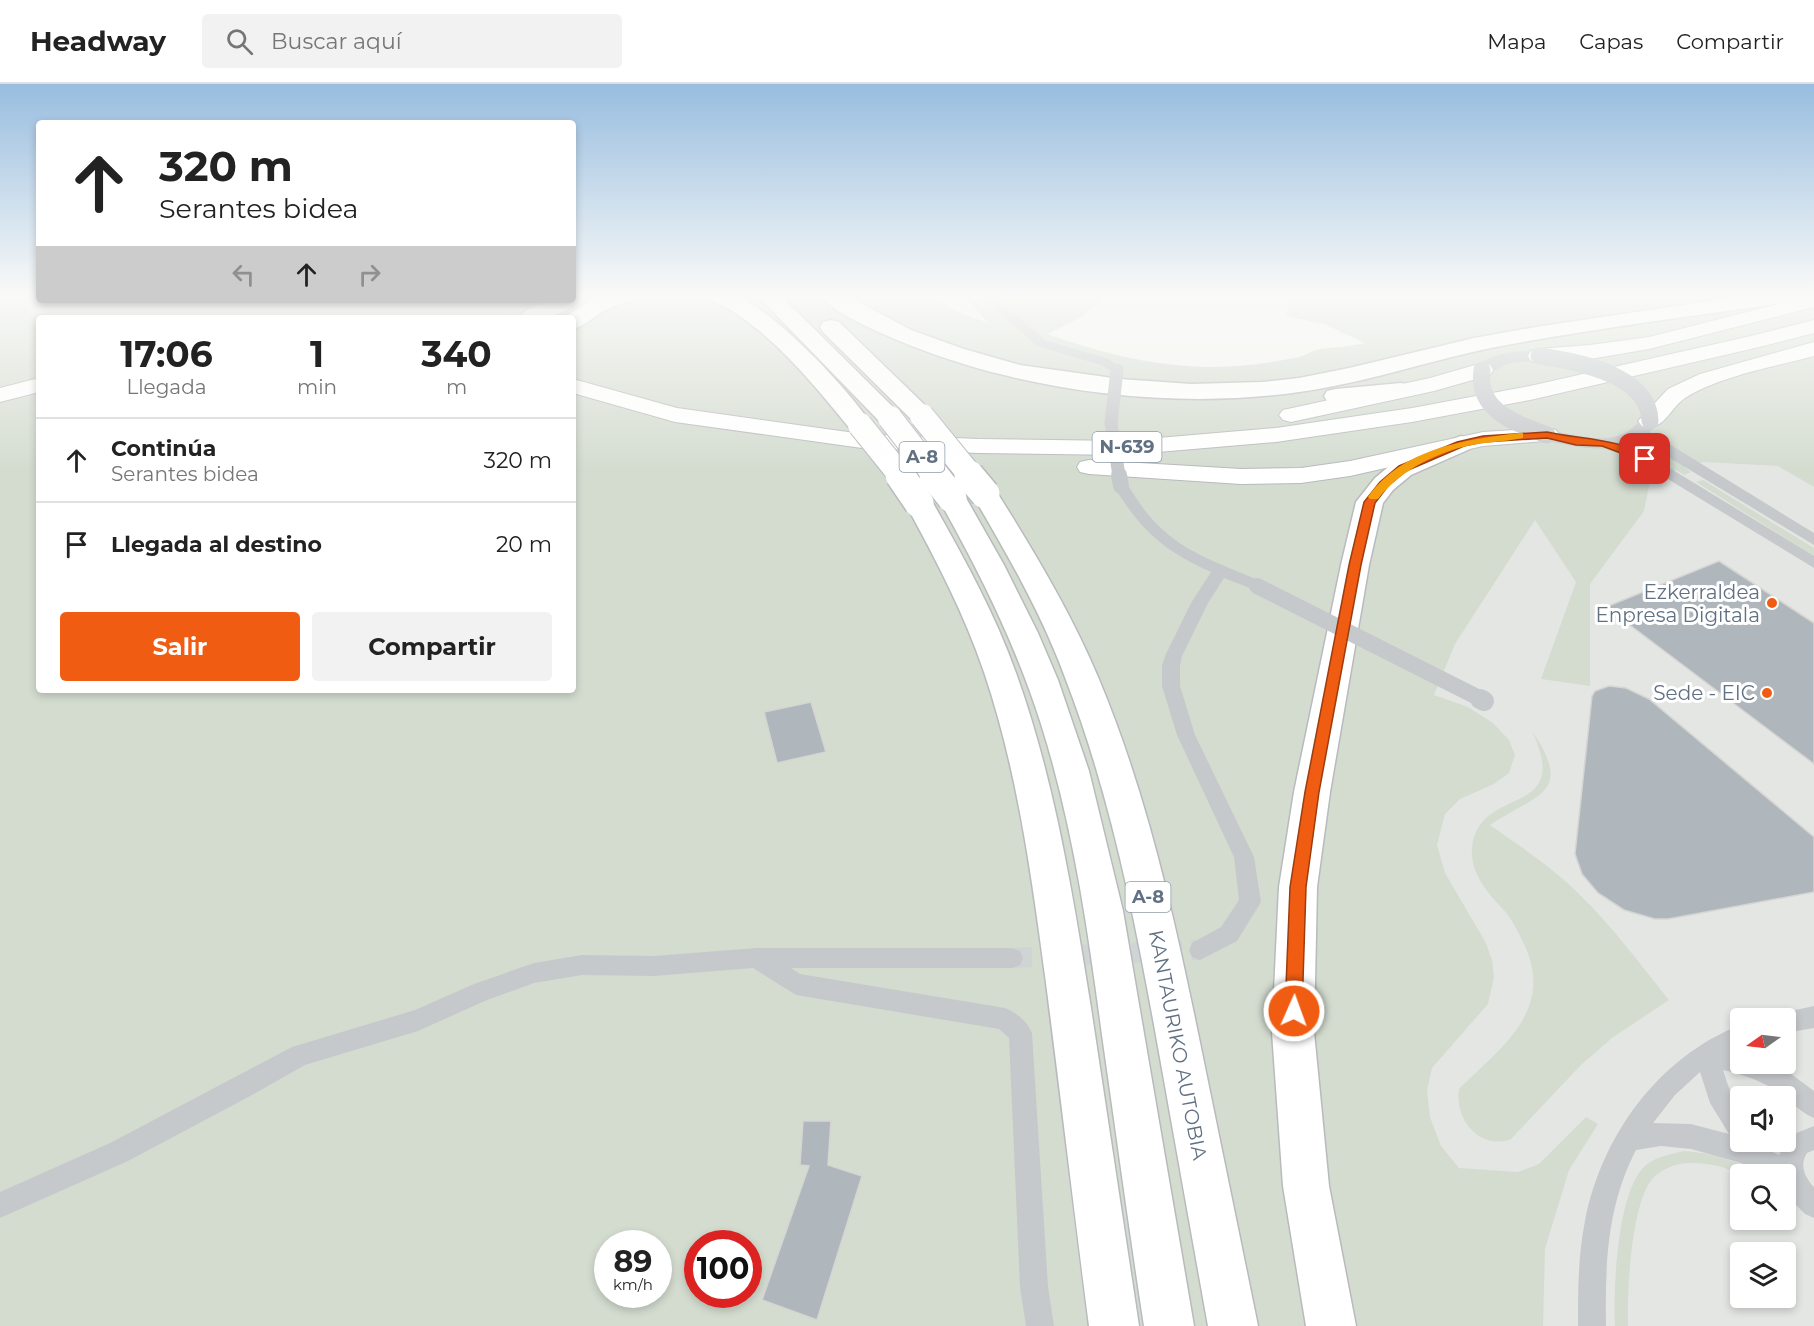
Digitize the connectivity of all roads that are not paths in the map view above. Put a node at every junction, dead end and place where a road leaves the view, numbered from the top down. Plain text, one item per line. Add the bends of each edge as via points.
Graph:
1 (790, 353) edge
2 (825, 353) edge
3 (857, 353) edge
4 (951, 353) edge
5 (1075, 353) edge
6 (1445, 353) edge
7 (1578, 353) edge
8 (1706, 353) edge
9 (1800, 353) edge
10 (1539, 356) junction
11 (1482, 370) junction
12 (1014, 371) junction
13 (36, 382) edge
14 (36, 383) edge
15 (0, 387) edge
16 (576, 387) edge
17 (1401, 390) junction
18 (0, 395) edge
19 (1647, 426) junction
20 (861, 433) junction
21 (1547, 435) junction
22 (1603, 443) junction
23 (1461, 444) junction
24 (952, 498) junction
25 (1814, 540) edge
26 (1814, 563) edge
27 (1222, 569) junction
28 (1484, 701) dead end
29 (1200, 950) tunnel mouth
30 (756, 958) junction
31 (1012, 958) tunnel mouth
32 (1814, 1017) edge
33 (1796, 1020) edge
34 (1730, 1041) edge
35 (1707, 1054) junction
36 (1730, 1060) edge
37 (1770, 1074) edge
38 (1814, 1106) edge
39 (1730, 1112) edge
40 (1814, 1138) edge
41 (1628, 1139) junction
42 (1760, 1152) edge
43 (1766, 1164) edge
44 (1773, 1164) edge
45 (1791, 1164) edge
46 (1796, 1187) edge
47 (1814, 1204) edge
48 (0, 1205) edge
49 (1040, 1326) edge
50 (1114, 1326) edge
51 (1168, 1326) edge
52 (1233, 1326) edge
53 (1331, 1326) edge
54 (1592, 1326) edge

1 - 20 highway
2 - 24 highway, KANTAURIKO AUTOBIA / A-8, bridge via 890,418
3 - 24 highway, KANTAURIKO AUTOBIA / A-8, bridge via 922,416
4 - 12 highway
5 - 27 street, bridge via 1117,370 1111,423 1121,486 1139,515 1165,540
6 - 12 highway via 1298,385 1241,390 1167,391
7 - 10 highway
8 - 20 highway, N-639 via 1530,393 1276,435 1123,448 978,446
9 - 19 highway via 1708,379 1676,394
10 - 11 street via 1514,356 1495,361
10 - 19 street, bridge via 1566,359 1617,378 1637,392 1648,407
11 - 17 highway
11 - 21 street, bridge via 1478,382 1483,396 1497,411
12 - 17 highway via 1089,389 1219,401
13 - 15 highway
14 - 18 highway
16 - 20 highway, N-639 via 675,415
17 - 20 highway via 1274,419 1167,434 1085,438
19 - 22 street via 1627,440
19 - 25 street via 1675,455
20 - 23 highway via 935,454 994,461 1260,477 1331,472
20 - 24 highway, bridge via 894,466
21 - 22 street
21 - 23 highway via 1508,436
22 - 26 street via 1645,459
23 - 53 highway via 1402,469 1370,502 1312,792 1298,887 1293,1032 1306,1186
24 - 50 highway via 951,561 1007,695 1037,805 1057,919
24 - 51 highway, KANTAURIKO AUTOBIA / A-8 via 1017,618 1067,753 1112,956
24 - 52 highway, KANTAURIKO AUTOBIA / A-8 via 1027,563 1082,677 1112,758 1162,957
27 - 28 street, bridge
27 - 29 street via 1204,591 1170,665 1177,710 1245,859 1250,902 1228,934
30 - 31 street
30 - 48 street via 654,966 582,965 534,973 418,1020 300,1055 120,1152
30 - 49 street via 796,984 1005,1019 1020,1033 1034,1287
32 - 33 street
34 - 35 street
35 - 36 street
35 - 39 street via 1719,1094
35 - 41 street via 1681,1072 1652,1101
37 - 38 street
40 - 45 street via 1793,1149
41 - 43 street via 1660,1134 1696,1138 1750,1154
41 - 54 street via 1598,1219
42 - 44 street
46 - 47 street

